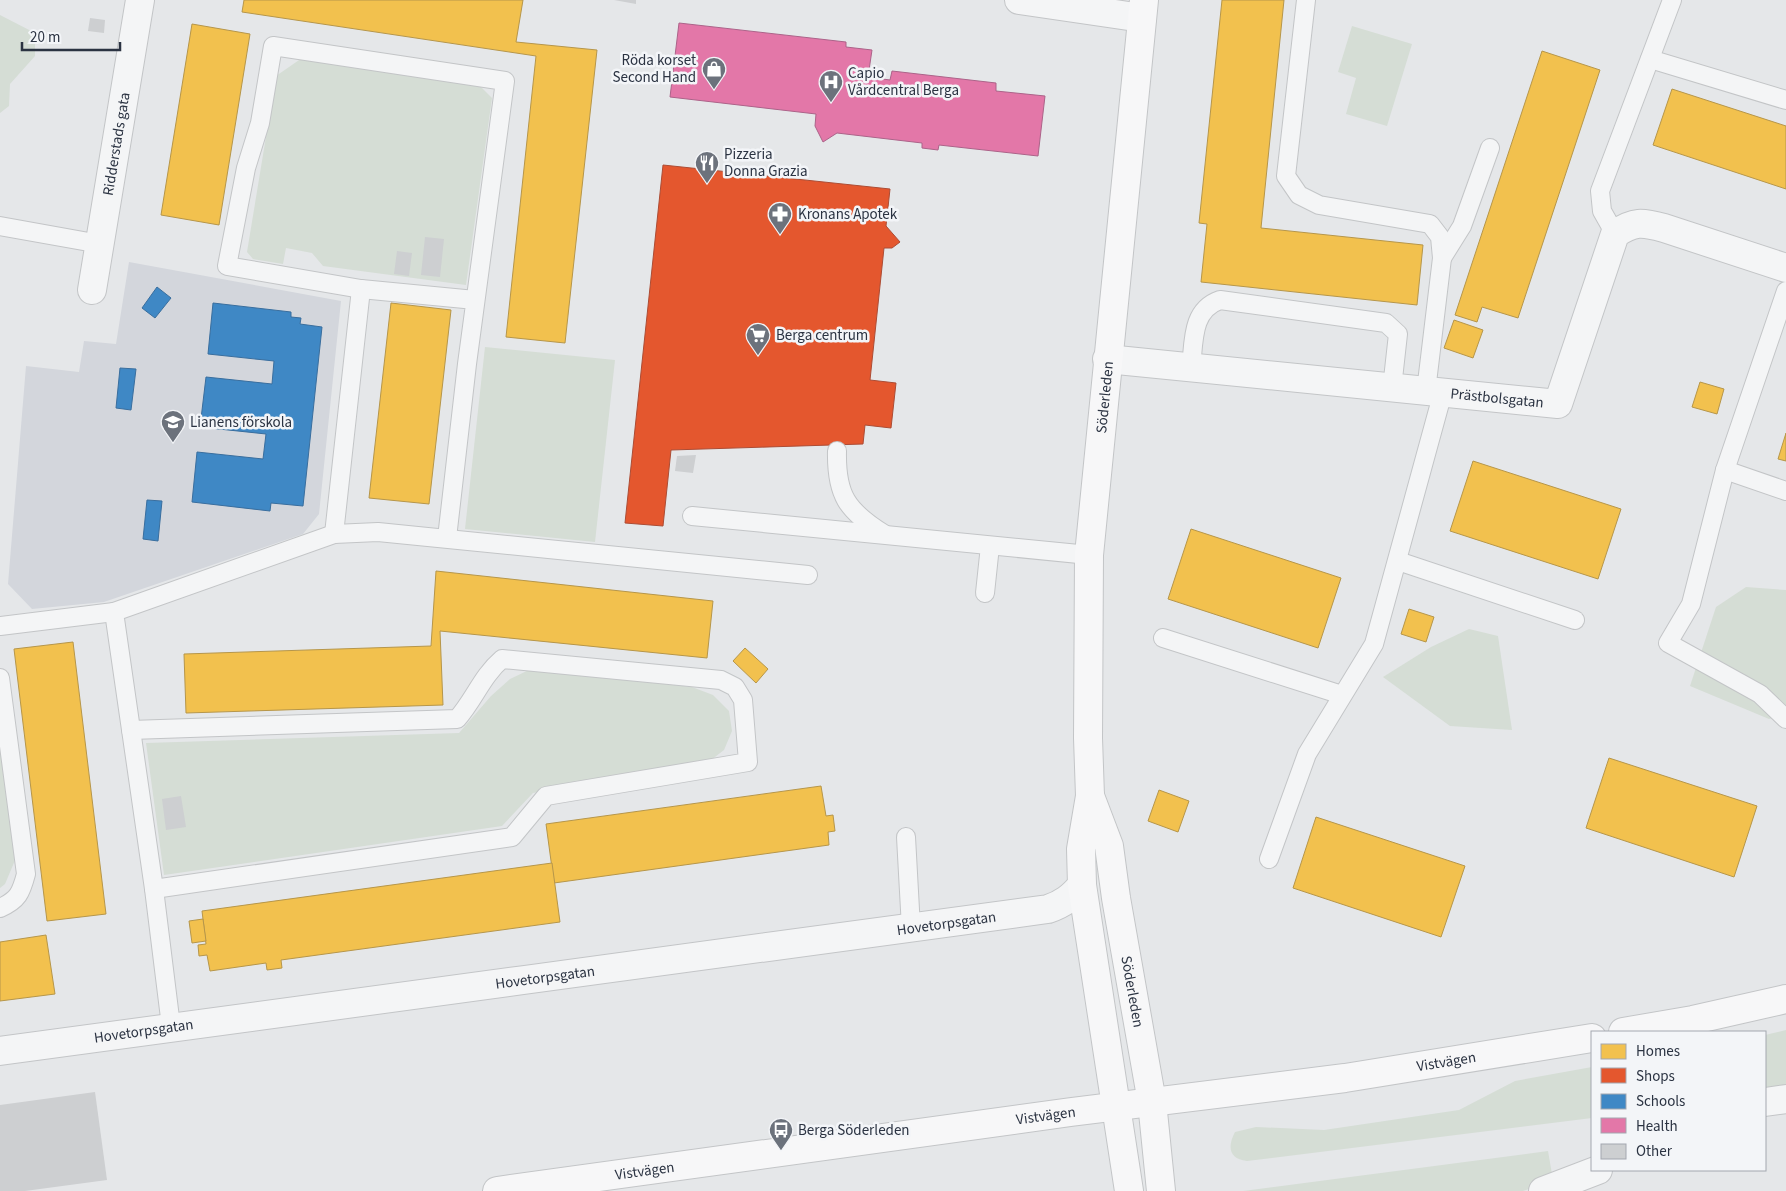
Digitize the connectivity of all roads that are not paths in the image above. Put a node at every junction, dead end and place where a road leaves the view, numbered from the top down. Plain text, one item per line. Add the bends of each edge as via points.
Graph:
1 (140, 0) edge
2 (1019, 0) edge
3 (1306, 0) edge
4 (1672, 0) edge
5 (1143, 9) edge
6 (1650, 59) junction
7 (1786, 100) edge
8 (1490, 148) dead end
9 (0, 226) edge
10 (1615, 234) junction
11 (100, 244) junction
12 (1442, 258) junction
13 (1786, 268) edge
14 (361, 289) junction
15 (92, 290) dead end
16 (1786, 291) edge
17 (475, 300) junction
18 (1107, 359) junction
19 (1191, 368) junction
20 (1392, 388) junction
21 (1434, 392) junction
22 (836, 451) dead end
23 (1725, 470) junction
24 (1786, 491) edge
25 (692, 516) dead end
26 (334, 534) junction
27 (888, 537) junction
28 (447, 538) junction
29 (990, 546) junction
30 (1089, 555) junction
31 (1398, 560) junction
32 (808, 575) dead end
33 (985, 593) dead end
34 (114, 612) junction
35 (1574, 620) dead end
36 (0, 626) edge
37 (1163, 638) dead end
38 (0, 678) edge
39 (1342, 695) junction
40 (1786, 719) edge
41 (131, 730) junction
42 (1090, 796) junction
43 (906, 837) dead end
44 (1269, 858) dead end
45 (1082, 885) junction
46 (154, 889) junction
47 (0, 908) edge
48 (912, 928) junction
49 (1786, 999) edge
50 (171, 1026) junction
51 (1629, 1031) edge
52 (1591, 1038) edge
53 (0, 1052) edge
54 (1786, 1099) edge
55 (1152, 1102) junction
56 (1766, 1102) edge
57 (1115, 1106) junction
58 (1595, 1171) edge
59 (497, 1191) edge
60 (1129, 1191) edge
61 (1161, 1191) edge
62 (1542, 1191) edge

1 - 11 street, Ridderstads gata
2 - 5 street
3 - 12 lane via 1286,176 1299,195 1319,205 1430,224 1440,237
4 - 6 lane
5 - 18 main road, Söderleden
6 - 7 lane
6 - 10 lane via 1600,191 1602,211
8 - 12 lane via 1462,226
9 - 11 lane
10 - 13 street via 1630,224 1647,224
10 - 21 street, Prästbolsgatan via 1558,404
11 - 15 street, Ridderstads gata
12 - 21 lane
14 - 17 lane
14 - 17 lane via 227,266 246,168 260,123 273,46 505,81
14 - 26 lane
16 - 23 lane
17 - 28 lane
18 - 19 street, Prästbolsgatan
18 - 30 main road, Söderleden
19 - 20 street, Prästbolsgatan
19 - 20 lane via 1196,323 1208,304 1220,300 1386,323 1398,334
20 - 21 street, Prästbolsgatan
21 - 31 lane
22 - 27 lane via 841,491 852,511
23 - 24 lane
23 - 40 lane via 1691,604 1668,643 1760,694
25 - 27 lane
26 - 28 lane via 378,532
26 - 34 lane
27 - 29 lane
28 - 32 lane
29 - 30 lane
29 - 33 lane
30 - 42 main road, Söderleden
31 - 35 lane
31 - 39 lane via 1374,644
34 - 36 lane
34 - 41 lane
37 - 39 lane
38 - 47 lane via 26,874 14,902
39 - 44 lane via 1307,754
41 - 46 lane
41 - 46 lane via 457,719 490,670 502,659 721,680 735,686 743,700 748,762 546,796 512,837
42 - 45 main road, Söderleden via 1081,849
42 - 55 main road, Söderleden via 1109,846
43 - 48 lane
45 - 48 street, Hovetorpsgatan via 1067,900 1048,909
45 - 57 main road, Söderleden
46 - 50 lane
48 - 50 street, Hovetorpsgatan
49 - 51 main road
50 - 53 street, Hovetorpsgatan
52 - 55 main road, Vistvägen via 1345,1078
54 - 56 street
55 - 57 main road, Vistvägen
55 - 61 main road, Söderleden
57 - 59 main road, Vistvägen
57 - 60 main road, Söderleden
58 - 62 street

